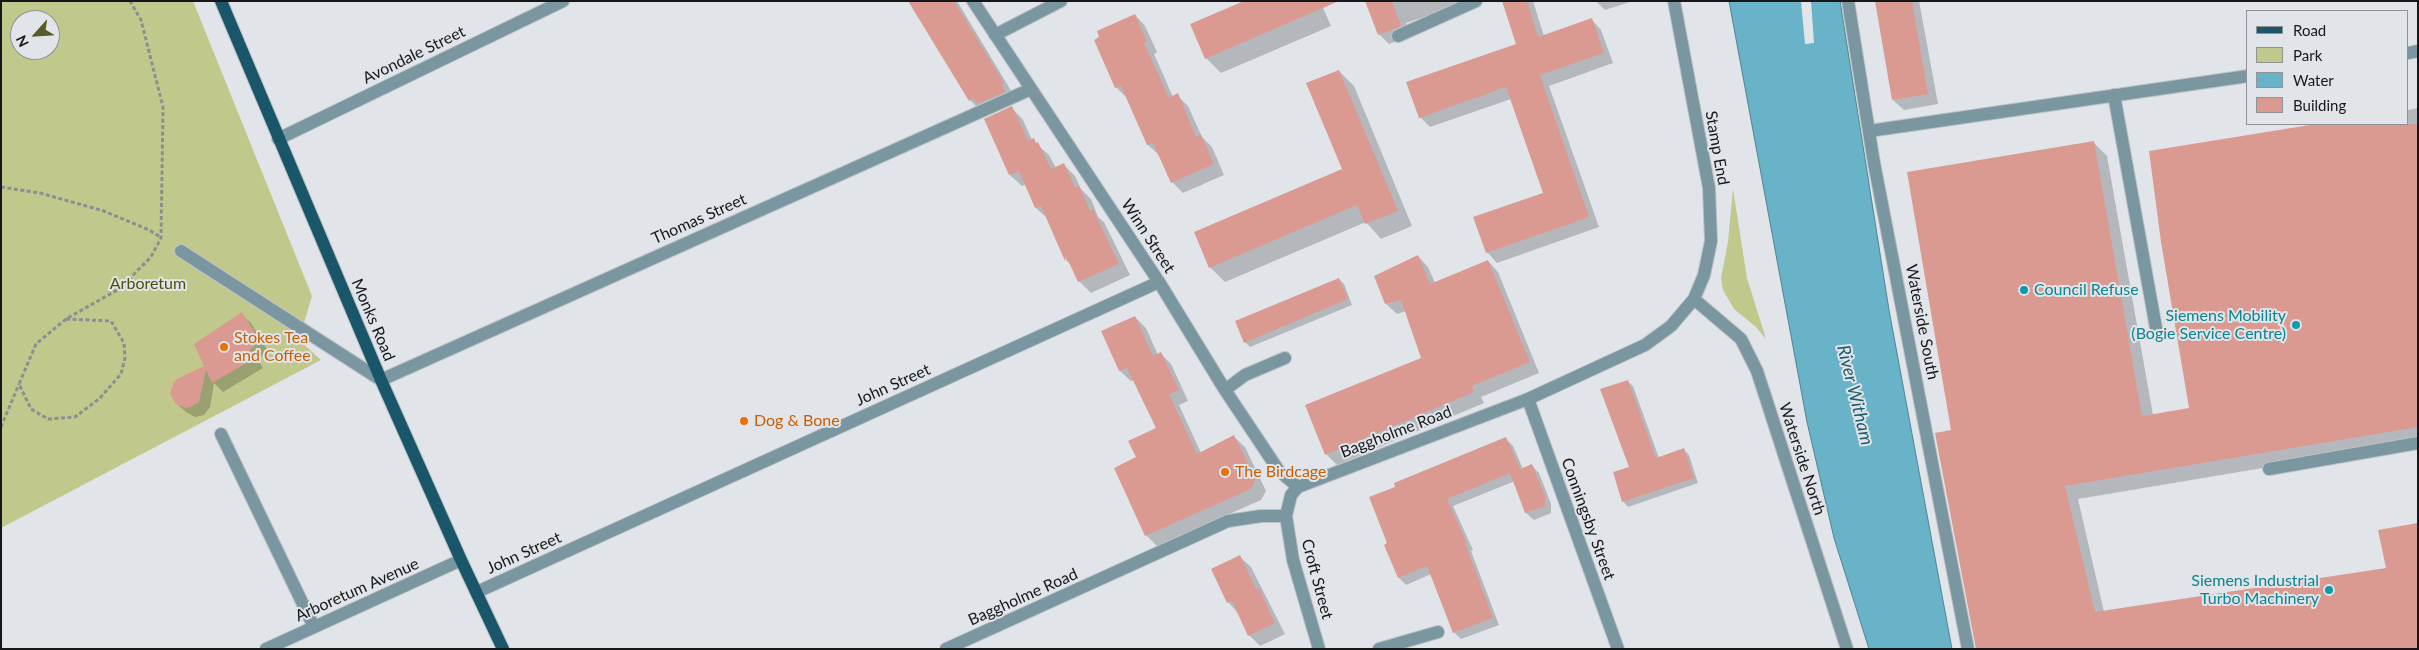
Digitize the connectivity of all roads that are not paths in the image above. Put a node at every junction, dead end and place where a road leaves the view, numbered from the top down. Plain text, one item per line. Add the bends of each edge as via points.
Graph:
1 (221, 1) edge
2 (563, 1) edge
3 (973, 1) edge
4 (1061, 1) edge
5 (1476, 1) edge
6 (1674, 1) edge
7 (1848, 1) edge
8 (994, 35) junction
9 (1398, 36) dead end
10 (2246, 76) edge
11 (1031, 89) junction
12 (2114, 95) junction
13 (1869, 131) junction
14 (278, 138) junction
15 (182, 251) road end
16 (1159, 282) junction
17 (1694, 299) junction
18 (2156, 328) dead end
19 (1285, 358) dead end
20 (381, 380) junction
21 (1225, 390) junction
22 (1528, 399) junction
23 (221, 434) dead end
24 (2418, 443) edge
25 (2269, 469) dead end
26 (1298, 487) junction
27 (1286, 516) junction
28 (461, 560) junction
29 (477, 592) junction
30 (314, 627) junction
31 (1438, 632) dead end
32 (266, 649) edge
33 (504, 649) edge
34 (946, 649) edge
35 (1319, 649) edge
36 (1379, 649) edge
37 (1618, 649) edge
38 (1846, 649) edge
39 (1968, 649) edge

1 - 14 main road, Monks Road
2 - 14 street, Avondale Street
3 - 8 street, Winn Street
4 - 8 street
5 - 9 street
6 - 17 street, Stamp End via 1709,188 1711,241 1704,275
7 - 13 street, Waterside South
8 - 11 street, Winn Street
10 - 12 street
11 - 16 street, Winn Street
11 - 20 street, Thomas Street
12 - 13 street
12 - 18 street
13 - 39 street, Waterside South
14 - 20 main road, Monks Road
15 - 20 street
16 - 21 street, Winn Street
16 - 29 street, John Street
17 - 22 street, Baggholme Road via 1671,326 1645,345
17 - 38 street, Waterside North via 1740,339 1757,371
19 - 21 street via 1245,375
20 - 28 main road, Monks Road
21 - 26 street, Winn Street via 1279,471
22 - 26 street, Baggholme Road
22 - 37 street, Conningsby Street
23 - 30 street
24 - 25 street
26 - 27 street via 1291,495
27 - 34 street, Baggholme Road via 1228,521
27 - 35 street, Croft Street via 1293,560
28 - 29 main road, Monks Road
28 - 30 street, Arboretum Avenue
29 - 33 main road, Monks Road
30 - 32 street, Arboretum Avenue
31 - 36 street

